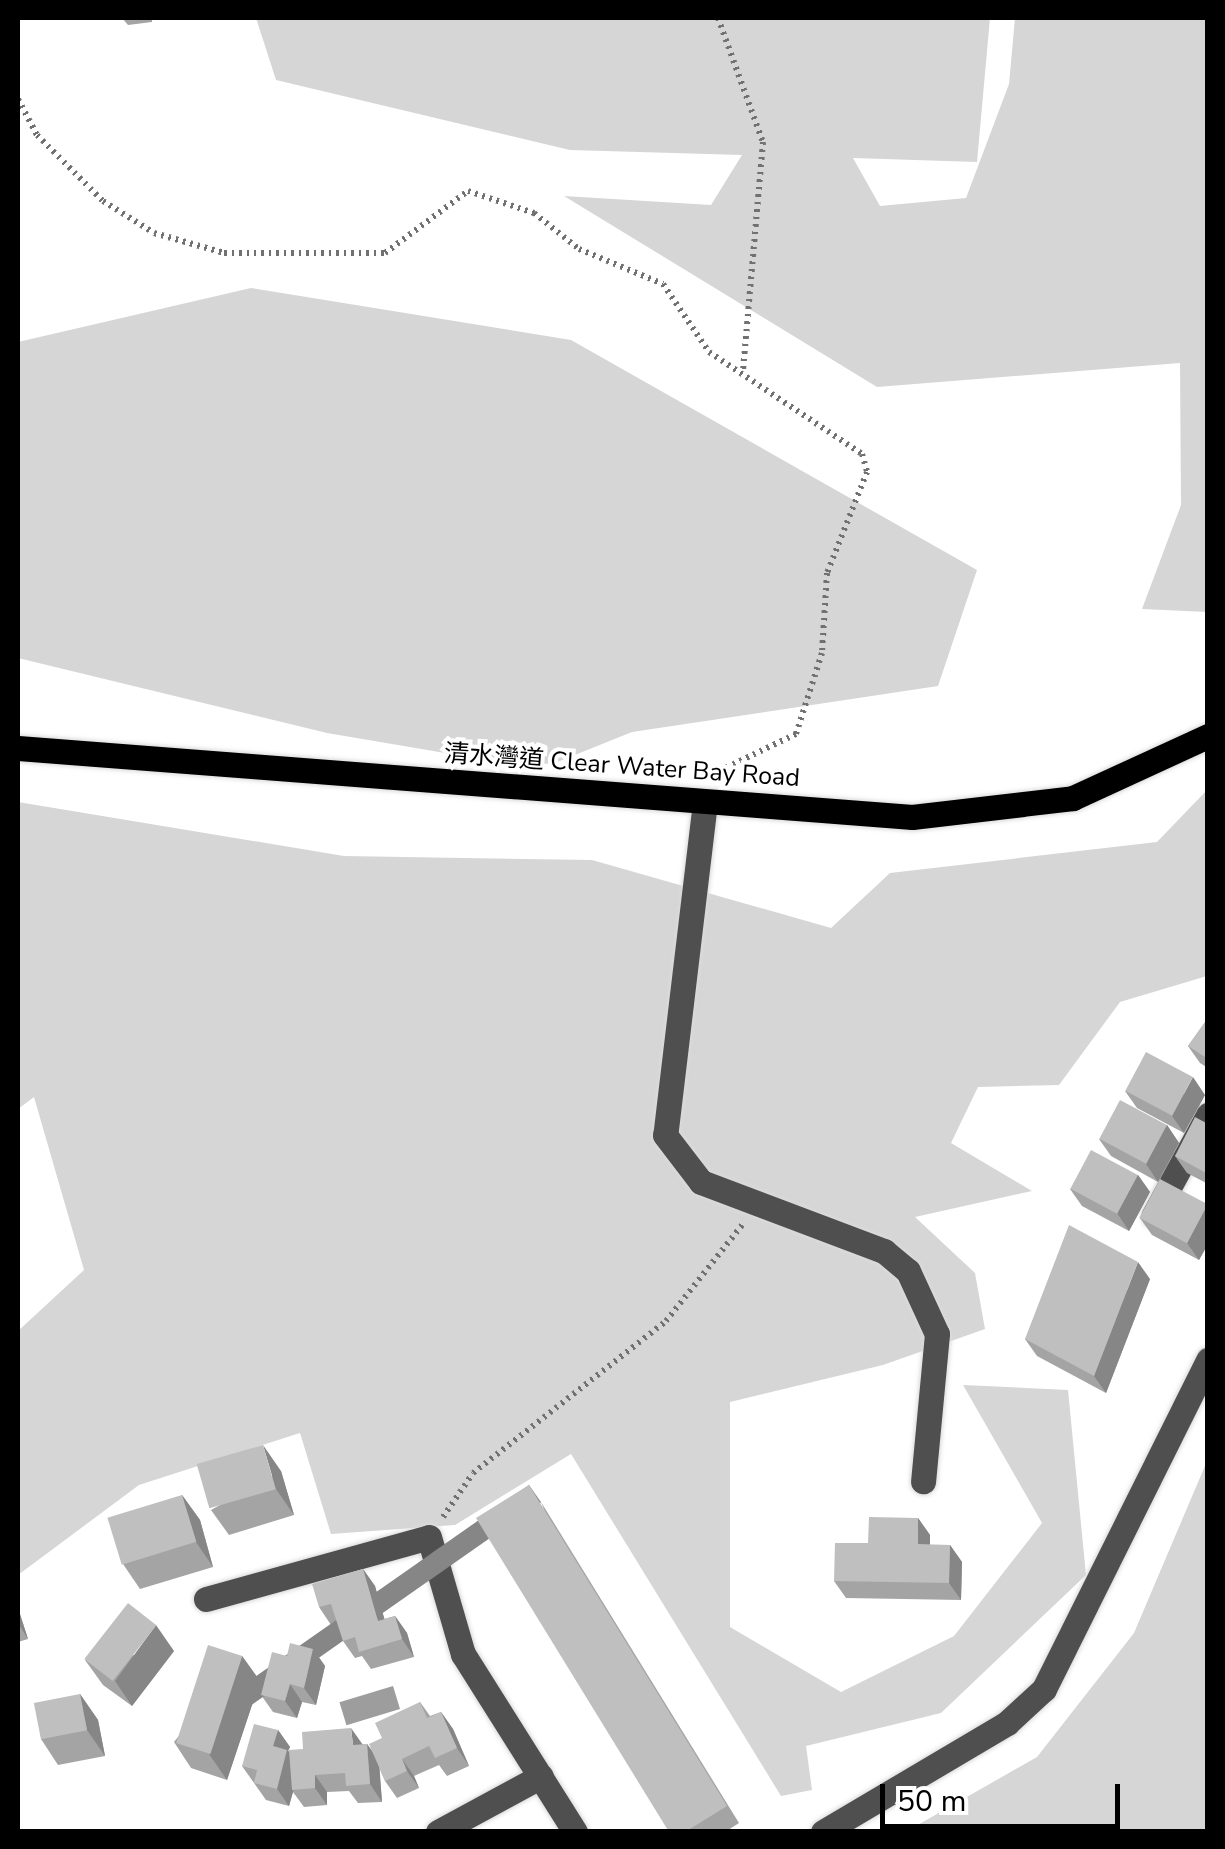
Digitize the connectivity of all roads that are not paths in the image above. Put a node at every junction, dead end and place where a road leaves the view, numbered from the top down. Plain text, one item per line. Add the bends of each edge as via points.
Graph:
1 (1208, 736) edge
2 (18, 748) edge
3 (693, 801) junction
4 (1208, 1115) edge
5 (1149, 1224) edge
6 (1208, 1360) edge
7 (923, 1482) dead end
8 (206, 1599) dead end
9 (541, 1776) junction
10 (438, 1832) edge
11 (575, 1832) edge
12 (823, 1832) edge

1 - 3 main road, 清水灣道 Clear Water Bay Road via 1115,784 989,814
2 - 3 main road, 清水灣道 Clear Water Bay Road
3 - 7 street via 665,1135 701,1182 884,1251 926,1298 936,1334
4 - 5 street
6 - 12 street via 1044,1689 1008,1723
8 - 9 street via 429,1537 462,1654
9 - 10 street
9 - 11 street

